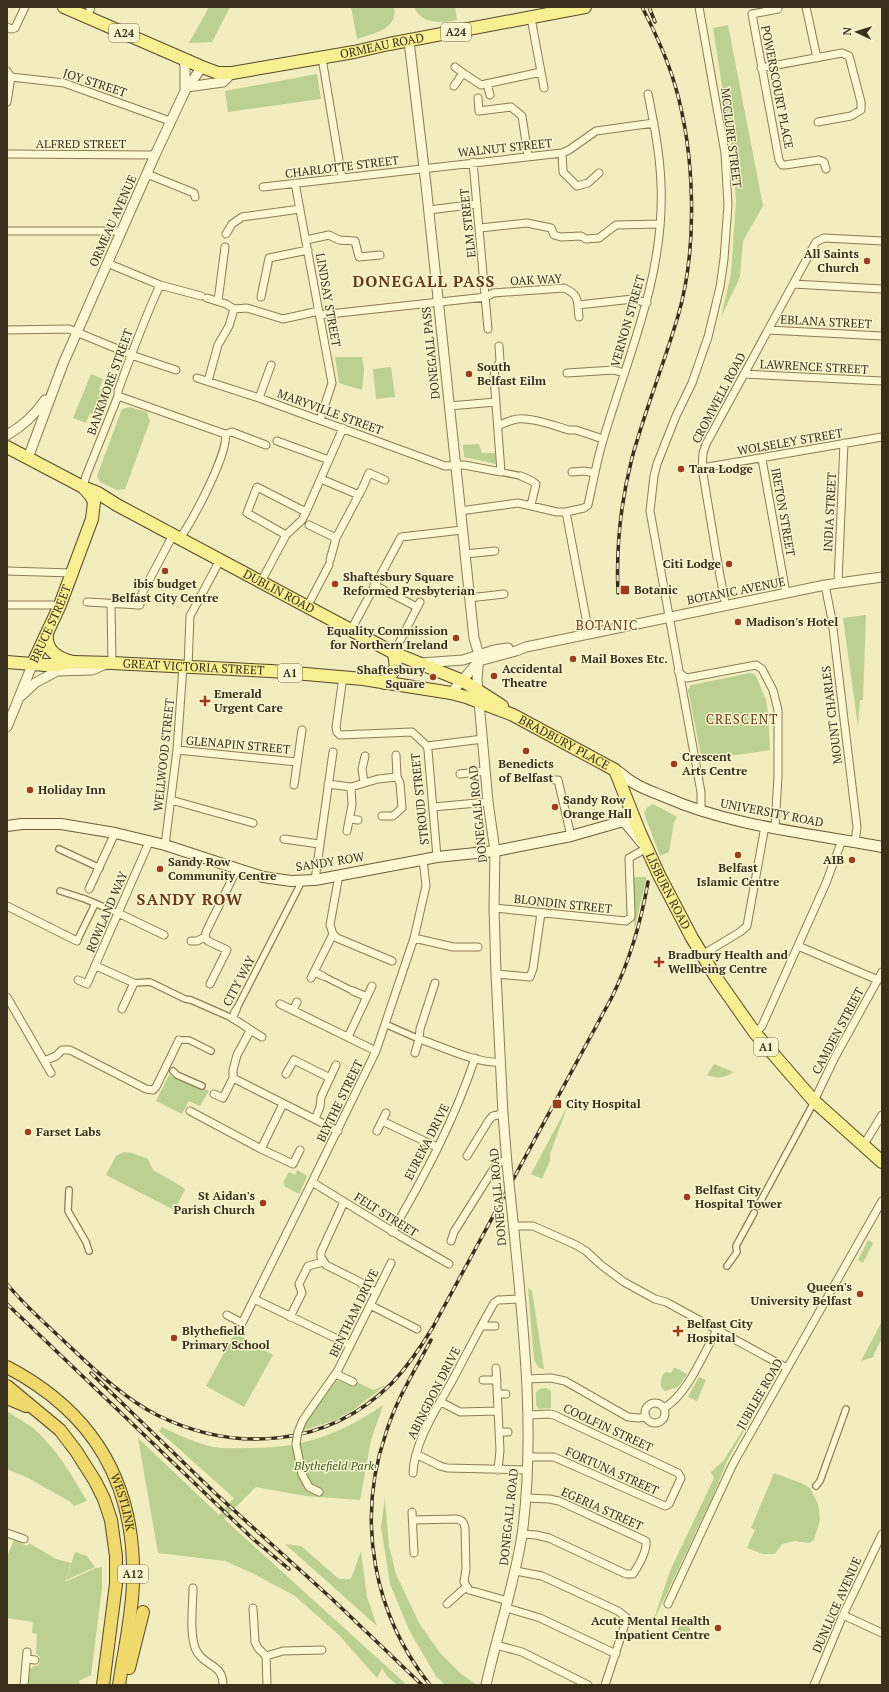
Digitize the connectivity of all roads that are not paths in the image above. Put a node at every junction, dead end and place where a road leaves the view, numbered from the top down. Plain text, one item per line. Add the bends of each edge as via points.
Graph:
1 (25, 7) edge
2 (64, 7) edge
3 (585, 7) edge
4 (699, 7) edge
5 (806, 7) edge
6 (778, 9) dead end
7 (89, 12) edge
8 (531, 18) junction
9 (7, 27) edge
10 (409, 41) junction
11 (322, 58) junction
12 (817, 58) junction
13 (184, 59) junction
14 (202, 67) junction
15 (455, 67) dead end
16 (761, 68) junction
17 (7, 71) edge
18 (541, 72) junction
19 (232, 73) junction
20 (463, 73) junction
21 (11, 77) junction
22 (487, 84) junction
23 (454, 86) dead end
24 (544, 88) dead end
25 (186, 89) junction
26 (648, 94) dead end
27 (490, 96) dead end
28 (478, 98) dead end
29 (7, 102) edge
30 (170, 120) junction
31 (818, 122) dead end
32 (654, 123) junction
33 (562, 153) junction
34 (7, 154) edge
35 (155, 155) junction
36 (528, 156) junction
37 (473, 162) junction
38 (424, 168) junction
39 (826, 169) dead end
40 (147, 174) junction
41 (599, 174) dead end
42 (342, 178) junction
43 (295, 183) junction
44 (263, 187) dead end
45 (196, 197) dead end
46 (477, 204) junction
47 (300, 209) junction
48 (429, 210) junction
49 (660, 224) junction
50 (480, 228) junction
51 (7, 231) edge
52 (122, 231) junction
53 (226, 234) dead end
54 (306, 240) junction
55 (882, 240) edge
56 (225, 247) dead end
57 (308, 250) junction
58 (380, 254) dead end
59 (107, 263) junction
60 (793, 284) junction
61 (160, 285) junction
62 (882, 289) edge
63 (261, 297) dead end
64 (486, 297) junction
65 (218, 301) junction
66 (438, 302) junction
67 (647, 303) junction
68 (578, 305) junction
69 (234, 309) junction
70 (319, 313) junction
71 (579, 317) dead end
72 (488, 329) dead end
73 (7, 330) edge
74 (768, 330) junction
75 (77, 331) junction
76 (882, 336) edge
77 (499, 346) dead end
78 (131, 354) junction
79 (270, 365) dead end
80 (176, 370) dead end
81 (567, 373) dead end
82 (624, 373) junction
83 (744, 374) junction
84 (197, 378) dead end
85 (208, 381) junction
86 (882, 381) edge
87 (53, 388) junction
88 (118, 396) junction
89 (259, 398) junction
90 (496, 402) junction
91 (449, 406) junction
92 (320, 420) junction
93 (498, 424) junction
94 (343, 428) junction
95 (225, 434) junction
96 (7, 436) edge
97 (882, 437) edge
98 (603, 439) junction
99 (277, 441) dead end
100 (844, 443) junction
101 (266, 445) dead end
102 (7, 447) edge
103 (28, 458) junction
104 (762, 458) junction
105 (329, 460) junction
106 (455, 465) junction
107 (702, 468) junction
108 (501, 472) junction
109 (572, 472) dead end
110 (595, 473) junction
111 (521, 476) joint
112 (321, 479) junction
113 (385, 480) dead end
114 (83, 487) junction
115 (359, 495) junction
116 (117, 505) junction
117 (531, 505) junction
118 (460, 511) junction
119 (306, 512) junction
120 (566, 512) junction
121 (92, 519) junction
122 (309, 525) dead end
123 (462, 530) junction
124 (286, 535) junction
125 (176, 537) junction
126 (336, 538) junction
127 (495, 551) dead end
128 (465, 554) junction
129 (220, 560) junction
130 (7, 571) edge
131 (72, 573) junction
132 (882, 577) edge
133 (261, 582) junction
134 (838, 582) junction
135 (825, 585) junction
136 (374, 586) junction
137 (786, 593) junction
138 (504, 594) dead end
139 (469, 598) junction
140 (87, 602) dead end
141 (112, 604) junction
142 (7, 605) edge
143 (60, 605) junction
144 (726, 606) junction
145 (307, 607) junction
146 (669, 616) junction
147 (351, 630) junction
148 (47, 634) junction
149 (589, 634) junction
150 (474, 639) junction
151 (394, 653) junction
152 (479, 658) junction
153 (463, 660) junction
154 (7, 662) edge
155 (73, 662) junction
156 (33, 663) junction
157 (110, 663) junction
158 (418, 663) junction
159 (186, 666) junction
160 (678, 670) junction
161 (343, 677) junction
162 (687, 678) junction
163 (386, 683) junction
164 (458, 687) junction
165 (682, 687) junction
166 (479, 696) junction
167 (20, 697) junction
168 (7, 727) edge
169 (302, 730) dead end
170 (483, 739) junction
171 (427, 746) junction
172 (177, 750) junction
173 (333, 752) dead end
174 (396, 754) dead end
175 (365, 756) dead end
176 (297, 762) junction
177 (485, 771) junction
178 (617, 771) junction
179 (460, 774) dead end
180 (397, 777) junction
181 (555, 780) dead end
182 (364, 783) junction
183 (328, 784) junction
184 (294, 785) dead end
185 (351, 787) junction
186 (171, 800) junction
187 (488, 802) junction
188 (433, 807) junction
189 (701, 811) junction
190 (382, 816) dead end
191 (350, 818) junction
192 (358, 820) dead end
193 (630, 821) junction
194 (253, 823) dead end
195 (9, 824) edge
196 (770, 827) junction
197 (347, 831) dead end
198 (116, 833) junction
199 (571, 836) junction
200 (284, 839) dead end
201 (150, 840) junction
202 (842, 840) junction
203 (855, 842) junction
204 (319, 844) junction
205 (165, 845) junction
206 (882, 847) edge
207 (647, 848) junction
208 (59, 849) dead end
209 (495, 851) junction
210 (437, 857) junction
211 (423, 859) junction
212 (100, 868) junction
213 (238, 869) junction
214 (338, 875) junction
215 (315, 880) junction
216 (302, 881) junction
217 (89, 889) joint
218 (60, 891) dead end
219 (85, 899) junction
220 (95, 904) junction
221 (7, 906) edge
222 (494, 908) junction
223 (118, 913) junction
224 (541, 913) junction
225 (333, 934) junction
226 (164, 935) dead end
227 (205, 937) junction
228 (414, 938) junction
229 (77, 940) joint
230 (191, 941) dead end
231 (798, 946) junction
232 (478, 947) dead end
233 (702, 955) junction
234 (392, 961) dead end
235 (96, 966) junction
236 (882, 972) edge
237 (496, 974) junction
238 (323, 976) joint
239 (78, 980) dead end
240 (878, 980) junction
241 (435, 982) dead end
242 (134, 983) junction
243 (210, 984) dead end
244 (372, 986) dead end
245 (353, 991) joint
246 (367, 997) junction
247 (7, 998) edge
248 (297, 1002) dead end
249 (280, 1004) dead end
250 (122, 1008) dead end
251 (10, 1009) edge
252 (236, 1010) joint
253 (293, 1010) junction
254 (232, 1018) junction
255 (385, 1024) junction
256 (250, 1031) junction
257 (754, 1033) junction
258 (262, 1037) dead end
259 (348, 1037) junction
260 (419, 1039) junction
261 (179, 1040) joint
262 (376, 1050) junction
263 (211, 1051) dead end
264 (415, 1053) dead end
265 (475, 1058) junction
266 (44, 1061) junction
267 (500, 1062) junction
268 (336, 1065) dead end
269 (165, 1068) junction
270 (173, 1071) joint
271 (51, 1073) dead end
272 (286, 1074) dead end
273 (233, 1078) junction
274 (330, 1078) junction
275 (202, 1086) dead end
276 (214, 1094) dead end
277 (814, 1101) junction
278 (283, 1104) junction
279 (190, 1111) dead end
280 (386, 1113) dead end
281 (503, 1114) junction
282 (882, 1115) edge
283 (315, 1119) junction
284 (382, 1121) junction
285 (338, 1130) junction
286 (377, 1131) dead end
287 (863, 1146) junction
288 (437, 1147) junction
289 (261, 1149) junction
290 (300, 1150) dead end
291 (467, 1156) dead end
292 (882, 1162) edge
293 (507, 1163) junction
294 (312, 1182) junction
295 (69, 1190) dead end
296 (882, 1201) edge
297 (344, 1202) junction
298 (758, 1206) dead end
299 (754, 1213) dead end
300 (513, 1224) junction
301 (392, 1232) junction
302 (451, 1241) dead end
303 (88, 1251) dead end
304 (323, 1262) junction
305 (391, 1263) dead end
306 (449, 1264) dead end
307 (727, 1266) dead end
308 (376, 1292) junction
309 (254, 1299) junction
310 (520, 1299) junction
311 (370, 1305) junction
312 (227, 1315) dead end
313 (290, 1317) junction
314 (482, 1326) junction
315 (496, 1326) dead end
316 (417, 1329) dead end
317 (717, 1330) junction
318 (350, 1345) junction
319 (7, 1362) edge
320 (7, 1367) edge
321 (496, 1368) dead end
322 (787, 1368) junction
323 (336, 1374) junction
324 (25, 1376) junction
325 (483, 1380) dead end
326 (497, 1380) junction
327 (526, 1380) junction
328 (353, 1382) dead end
329 (7, 1386) edge
330 (498, 1394) junction
331 (506, 1394) dead end
332 (7, 1398) edge
333 (440, 1402) junction
334 (664, 1408) junction
335 (846, 1410) dead end
336 (498, 1412) junction
337 (41, 1414) junction
338 (528, 1415) junction
339 (646, 1417) junction
340 (499, 1432) junction
341 (508, 1432) dead end
342 (416, 1454) junction
343 (528, 1457) junction
344 (498, 1470) junction
345 (527, 1470) junction
346 (413, 1473) dead end
347 (816, 1486) dead end
348 (319, 1492) dead end
349 (526, 1498) junction
350 (662, 1506) joint
351 (412, 1512) dead end
352 (413, 1520) junction
353 (7, 1533) edge
354 (522, 1534) junction
355 (882, 1534) edge
356 (24, 1539) dead end
357 (414, 1553) dead end
358 (516, 1571) junction
359 (466, 1587) junction
360 (193, 1588) dead end
361 (448, 1604) dead end
362 (668, 1604) dead end
363 (508, 1605) junction
364 (253, 1608) dead end
365 (143, 1612) dead end
366 (843, 1615) junction
367 (882, 1633) edge
368 (496, 1646) junction
369 (322, 1650) dead end
370 (616, 1654) junction
371 (266, 1656) junction
372 (35, 1660) dead end
373 (119, 1684) edge
374 (24, 1685) edge
375 (103, 1685) edge
376 (223, 1685) edge
377 (267, 1685) edge
378 (486, 1685) edge
379 (588, 1685) edge
380 (605, 1685) edge
381 (814, 1685) edge

1 - 9 street via 15,28
2 - 7 main road, A24
3 - 8 main road, ORMEAU ROAD / A24
4 - 146 street, MCCLURE STREET via 725,153 728,205 720,287 708,337 692,383 657,464 651,501 651,521
5 - 12 street
6 - 16 street, POWERSCOURT PLACE via 752,14
7 - 13 main road, A24
8 - 10 main road, ORMEAU ROAD / A24
8 - 18 street
10 - 11 main road, ORMEAU ROAD / A24
10 - 38 street, DONEGALL PASS
11 - 19 main road, ORMEAU ROAD / A24
11 - 42 street
12 - 16 street
12 - 31 street via 842,53 849,56 862,106 858,113 852,116
13 - 14 main road, A24
13 - 25 street
14 - 19 main road, ORMEAU ROAD / A24 via 218,73
14 - 25 street, ORMEAU AVENUE
15 - 20 street
16 - 39 street, POWERSCOURT PLACE via 782,165 819,160 824,162
17 - 21 street
18 - 22 street
18 - 24 street
19 - 25 street via 223,82
20 - 22 street via 481,85
20 - 23 street
21 - 29 street
21 - 30 street, JOY STREET via 64,83
22 - 27 street
25 - 30 street, ORMEAU AVENUE
26 - 32 street, VERNON STREET
28 - 36 street via 479,111 511,107 522,116
30 - 35 street, ORMEAU AVENUE
32 - 33 street, WALNUT STREET via 596,131
32 - 49 street, VERNON STREET via 661,184
33 - 36 street, WALNUT STREET
33 - 41 street via 563,172 577,186 588,183
34 - 35 street, ALFRED STREET
35 - 40 street, ORMEAU AVENUE
36 - 37 street, WALNUT STREET
37 - 38 street, WALNUT STREET
37 - 46 street, ELM STREET
38 - 42 street, CHARLOTTE STREET
38 - 48 street, DONEGALL PASS
40 - 45 street via 194,193
40 - 52 street, ORMEAU AVENUE
42 - 43 street, CHARLOTTE STREET
43 - 44 street, CHARLOTTE STREET
43 - 47 street, LINDSAY STREET
46 - 48 street
46 - 50 street, ELM STREET
47 - 53 street via 242,217 232,224
47 - 54 street, LINDSAY STREET
48 - 66 street, DONEGALL PASS
49 - 50 street via 616,225 599,238 586,239 581,236 561,237 554,235 551,228 527,223
49 - 67 street, VERNON STREET via 657,257
50 - 64 street, ELM STREET
51 - 52 street
52 - 59 street, ORMEAU AVENUE
54 - 57 street, LINDSAY STREET
54 - 58 street via 329,235 339,240 355,241 359,257
55 - 60 street, CROMWELL ROAD via 819,239
56 - 65 street
57 - 63 street via 269,258
57 - 70 street, LINDSAY STREET
59 - 61 street
59 - 75 street, ORMEAU AVENUE
60 - 62 street
60 - 74 street, CROMWELL ROAD
61 - 65 street
61 - 78 street, BANKMORE STREET
64 - 66 street, OAK WAY
64 - 68 street, OAK WAY via 493,293 564,288 573,292
64 - 72 street, ELM STREET
65 - 69 street
66 - 70 street, OAK WAY
66 - 91 street, DONEGALL PASS
67 - 68 street via 633,299
67 - 82 street, VERNON STREET
68 - 71 street, OAK WAY
69 - 70 street, OAK WAY via 247,308 283,319
69 - 85 street via 229,326 218,345
70 - 92 street, LINDSAY STREET via 332,383
73 - 75 street
74 - 76 street, EBLANA STREET
74 - 83 street, CROMWELL ROAD
75 - 78 street
75 - 87 street, ORMEAU AVENUE
77 - 90 street via 500,361 494,378
78 - 80 street
78 - 88 street, BANKMORE STREET
79 - 89 street
81 - 82 street via 614,370
82 - 98 street, VERNON STREET
83 - 86 street, LAWRENCE STREET
83 - 107 street, CROMWELL ROAD via 706,444
84 - 85 street, MARYVILLE STREET
85 - 89 street, MARYVILLE STREET
87 - 96 street, ORMEAU AVENUE via 38,411
87 - 103 street, ORMEAU AVENUE
88 - 95 street
88 - 114 street, BANKMORE STREET
89 - 92 street, MARYVILLE STREET
90 - 91 street
90 - 93 street
91 - 106 street, DONEGALL PASS
92 - 94 street, MARYVILLE STREET
93 - 98 street via 528,418
93 - 108 street
94 - 105 street
94 - 106 street, MARYVILLE STREET via 445,466
95 - 101 street via 232,432
95 - 125 street via 223,451 215,473 189,524
97 - 100 street, WOLSELEY STREET
98 - 110 street, VERNON STREET
99 - 105 street
100 - 104 street, WOLSELEY STREET
100 - 134 street, INDIA STREET
102 - 103 main road, A1
103 - 114 main road, A1
104 - 107 street, WOLSELEY STREET
104 - 137 street, IRETON STREET
105 - 112 street
106 - 108 street, MARYVILLE STREET
106 - 118 street, DONEGALL PASS
107 - 144 street, CROMWELL ROAD
108 - 111 street
109 - 110 street
110 - 120 street, VERNON STREET via 588,505
111 - 117 street via 536,484
112 - 115 street
112 - 119 street
113 - 115 street via 369,473
114 - 116 main road, DUBLIN ROAD / A1
114 - 121 main road, BRUCE STREET / A1 via 94,502
115 - 126 street
116 - 121 main road, BRUCE STREET / A1 via 103,507
116 - 125 main road, DUBLIN ROAD / A1
117 - 118 street via 518,503
117 - 120 street
118 - 123 street, DONEGALL PASS
119 - 124 street via 302,520
119 - 124 street via 257,487 247,513
120 - 149 street
121 - 131 main road, BRUCE STREET / A1
122 - 126 street
123 - 128 street, DONEGALL PASS
123 - 136 street via 401,537
124 - 133 street
125 - 129 main road, DUBLIN ROAD / A1
125 - 141 street via 138,605
126 - 145 street via 330,562
127 - 128 street
128 - 139 street, DONEGALL PASS
129 - 133 main road, DUBLIN ROAD / A1
129 - 159 street, WELLWOOD STREET via 190,616
130 - 131 street
131 - 143 main road, BRUCE STREET / A1
132 - 134 street, BOTANIC AVENUE
133 - 145 main road, DUBLIN ROAD / A1
134 - 135 street, BOTANIC AVENUE
135 - 137 street, BOTANIC AVENUE
135 - 203 street, MOUNT CHARLES via 833,628 857,827
136 - 147 street
136 - 151 street via 418,605
137 - 144 street, BOTANIC AVENUE
138 - 139 street
139 - 150 street, DONEGALL PASS
140 - 141 street
141 - 157 street
142 - 143 street
143 - 148 main road, BRUCE STREET / A1
144 - 146 street, BOTANIC AVENUE
145 - 147 main road, DUBLIN ROAD / A1
146 - 149 street, BOTANIC AVENUE
146 - 160 street, MCCLURE STREET
147 - 151 main road, DUBLIN ROAD / A1
148 - 155 main road, GREAT VICTORIA STREET / A1 via 48,645 53,652 62,659
148 - 156 main road, BRUCE STREET / A1
149 - 152 street, BOTANIC AVENUE via 526,647 494,650
150 - 152 street, DONEGALL PASS
150 - 153 street
151 - 158 main road, DUBLIN ROAD / A1
151 - 163 main road via 396,667
152 - 153 street
152 - 164 street
152 - 166 street
153 - 158 street
154 - 156 main road, GREAT VICTORIA STREET / A1
155 - 156 main road, GREAT VICTORIA STREET / A1 via 56,665
155 - 157 main road, GREAT VICTORIA STREET / A1
156 - 167 street, BRUCE STREET
157 - 159 main road, GREAT VICTORIA STREET / A1
157 - 167 street via 92,670 57,671 35,683
158 - 164 main road, DUBLIN ROAD / A1
159 - 161 main road, GREAT VICTORIA STREET / A1
159 - 172 street, WELLWOOD STREET
160 - 162 street
160 - 165 street, MCCLURE STREET
161 - 163 main road, GREAT VICTORIA STREET / A1
161 - 171 street, STROUD STREET via 337,732 412,732
162 - 165 street
162 - 196 street via 756,665 762,669 773,690 778,710 778,776
163 - 164 main road, GREAT VICTORIA STREET / A1
164 - 166 main road, GREAT VICTORIA STREET / A1
165 - 189 street, MCCLURE STREET via 701,792
166 - 170 street, DONEGALL ROAD
166 - 178 main road, BRADBURY PLACE / A1
167 - 168 street, BRUCE STREET
169 - 176 street
170 - 171 street
170 - 177 street, DONEGALL ROAD
171 - 188 street, STROUD STREET
172 - 176 street, GLENAPIN STREET
172 - 186 street, WELLWOOD STREET
173 - 183 street
174 - 180 street
175 - 182 street via 362,769
176 - 184 street
177 - 179 street
177 - 187 street, DONEGALL ROAD
178 - 189 main road, UNIVERSITY ROAD via 628,774 660,795 683,806
178 - 193 main road, LISBURN ROAD / A1
180 - 182 street
180 - 190 street via 400,783 402,808 393,816
181 - 199 street via 558,780
182 - 185 street
183 - 185 street
183 - 204 street
185 - 191 street
186 - 194 street
186 - 205 street, WELLWOOD STREET
187 - 188 street
187 - 209 street, DONEGALL ROAD
188 - 210 street, STROUD STREET
189 - 196 main road, UNIVERSITY ROAD
191 - 192 street
191 - 197 street
193 - 199 main road, SANDY ROW
193 - 207 main road, LISBURN ROAD / A1
195 - 198 main road, SANDY ROW via 61,824
196 - 202 main road, UNIVERSITY ROAD
196 - 233 street via 746,926
198 - 201 main road, SANDY ROW
198 - 212 street
199 - 209 main road, SANDY ROW
200 - 204 street
201 - 205 main road, SANDY ROW
201 - 223 street, ROWLAND WAY
202 - 203 main road, UNIVERSITY ROAD
202 - 231 street
203 - 206 main road, UNIVERSITY ROAD
204 - 215 street
205 - 213 main road, SANDY ROW
207 - 224 street, BLONDIN STREET via 629,858 629,919 622,921
207 - 233 main road, LISBURN ROAD / A1 via 677,911
208 - 212 street
209 - 210 main road, SANDY ROW
209 - 222 street, DONEGALL ROAD
210 - 211 main road, SANDY ROW
211 - 214 main road, SANDY ROW
211 - 228 street, BLYTHE STREET via 426,886
212 - 217 street
213 - 216 main road, SANDY ROW via 280,880
213 - 227 street
214 - 215 main road, SANDY ROW
214 - 225 street via 330,925
215 - 216 main road, SANDY ROW
216 - 252 street, CITY WAY
217 - 219 street
218 - 219 street
219 - 220 street
220 - 223 street
220 - 229 street
221 - 229 street
222 - 224 street, BLONDIN STREET
222 - 237 street, DONEGALL ROAD
223 - 226 street
223 - 235 street, ROWLAND WAY
224 - 237 street via 530,977
225 - 234 street via 336,938
225 - 238 street via 313,975
227 - 230 street
227 - 243 street, CITY WAY via 227,950
228 - 232 street via 453,947
228 - 255 street, BLYTHE STREET
231 - 240 street
231 - 257 street via 762,1026
233 - 257 main road, LISBURN ROAD / A1
235 - 239 street, ROWLAND WAY via 87,984
235 - 242 street
236 - 240 street, CAMDEN STREET
237 - 267 street, DONEGALL ROAD
238 - 245 street
240 - 277 street, CAMDEN STREET via 835,1057
241 - 260 street
242 - 250 street
242 - 254 street via 150,982
244 - 246 street
245 - 246 street
246 - 259 street
247 - 251 street
248 - 253 street
249 - 253 street
251 - 266 street
252 - 254 street, CITY WAY
253 - 259 street
254 - 256 street, CITY WAY via 247,1026
255 - 260 street
255 - 262 street, BLYTHE STREET
256 - 258 street, CITY WAY
256 - 273 street via 237,1055
257 - 277 main road, LISBURN ROAD / A1
259 - 262 street
260 - 264 street
260 - 265 street
261 - 263 street via 189,1040
261 - 269 street
262 - 285 street, BLYTHE STREET
265 - 267 street
265 - 288 street, EUREKA DRIVE via 460,1099
266 - 269 street via 62,1050 70,1050 150,1090 155,1089
266 - 271 street
267 - 281 street, DONEGALL ROAD
268 - 274 street
269 - 270 street
270 - 275 street
272 - 274 street via 294,1060
273 - 276 street via 223,1098
273 - 278 street
274 - 283 street
277 - 287 main road, LISBURN ROAD / A1
277 - 298 street
278 - 283 street
278 - 289 street
279 - 289 street
280 - 284 street
281 - 291 street via 493,1116 489,1120
281 - 293 street, DONEGALL ROAD
282 - 287 street
283 - 285 street
284 - 286 street
284 - 288 street
285 - 294 street, BLYTHE STREET
287 - 292 main road, LISBURN ROAD / A1
288 - 301 street, EUREKA DRIVE
289 - 290 street via 292,1164
293 - 300 street, DONEGALL ROAD, bridge
293 - 302 street via 501,1162 496,1165 454,1232
294 - 297 street, FELT STREET
294 - 309 street, BLYTHE STREET
295 - 303 street via 68,1211 86,1242
296 - 322 street, JUBILEE ROAD
297 - 301 street, FELT STREET
297 - 304 street via 321,1252
299 - 307 street via 736,1246 735,1256
300 - 310 street, DONEGALL ROAD
300 - 317 street via 533,1226 576,1245 624,1282
301 - 306 street, FELT STREET
304 - 308 street
304 - 313 street via 308,1266 299,1284 302,1293
305 - 308 street, BENTHAM DRIVE
308 - 311 street, BENTHAM DRIVE
309 - 312 street, BLYTHE STREET via 242,1323
309 - 313 street
310 - 314 street, ABINGDON DRIVE via 496,1301
310 - 327 street, DONEGALL ROAD
311 - 316 street
311 - 318 street, BENTHAM DRIVE
313 - 318 street
314 - 315 street
314 - 333 street, ABINGDON DRIVE
317 - 322 street
317 - 334 street via 681,1392
318 - 323 street, BENTHAM DRIVE
319 - 324 highway
320 - 324 highway, WESTLINK / A12
321 - 326 street
322 - 362 street, JUBILEE ROAD via 733,1464
323 - 328 street, BENTHAM DRIVE
323 - 348 street, BENTHAM DRIVE, bridge via 303,1420 296,1444 302,1474 309,1487
324 - 373 highway, WESTLINK / A12 via 74,1414 89,1431 102,1449 120,1488 130,1530 133,1583
325 - 326 street
326 - 330 street
327 - 338 street, DONEGALL ROAD
327 - 339 street via 551,1378 565,1381 628,1417
329 - 337 highway, WESTLINK / A12
330 - 331 street
330 - 336 street
332 - 337 highway
333 - 336 street via 460,1412
333 - 342 street, ABINGDON DRIVE
334 - 339 street via 659,1404 652,1404 646,1410
334 - 339 street via 664,1418 658,1422 650,1421
335 - 347 street
336 - 340 street
337 - 375 highway, WESTLINK / A12 via 60,1430 76,1451 95,1481 111,1520 116,1556 116,1584
338 - 343 street, DONEGALL ROAD
338 - 350 street, COOLFIN STREET via 554,1415 678,1473 681,1478 669,1504
340 - 341 street
340 - 344 street
342 - 344 street via 444,1468
342 - 346 street, ABINGDON DRIVE
343 - 345 street, DONEGALL ROAD
343 - 350 street, FORTUNA STREET via 554,1457
344 - 345 street
345 - 349 street, DONEGALL ROAD
349 - 354 street, DONEGALL ROAD
349 - 354 street, EGERIA STREET via 549,1498 559,1501 646,1541 646,1546 638,1568 633,1574 626,1574 548,1538
351 - 352 street
352 - 357 street
352 - 359 street via 456,1519 464,1523
353 - 356 street
354 - 358 street, DONEGALL ROAD
355 - 366 street, DUNLUCE AVENUE
358 - 363 street, DONEGALL ROAD
358 - 370 street via 542,1576 625,1615 627,1618
359 - 361 street
359 - 363 street
360 - 376 street via 194,1643 201,1657 218,1669 223,1677
363 - 368 street, DONEGALL ROAD
363 - 370 street
364 - 371 street via 254,1642
365 - 373 highway via 128,1670
366 - 367 street
366 - 381 street, DUNLUCE AVENUE
368 - 378 street, DONEGALL ROAD
368 - 379 street via 522,1652
369 - 371 street via 283,1651
370 - 380 street
371 - 377 street
372 - 374 street via 27,1656

